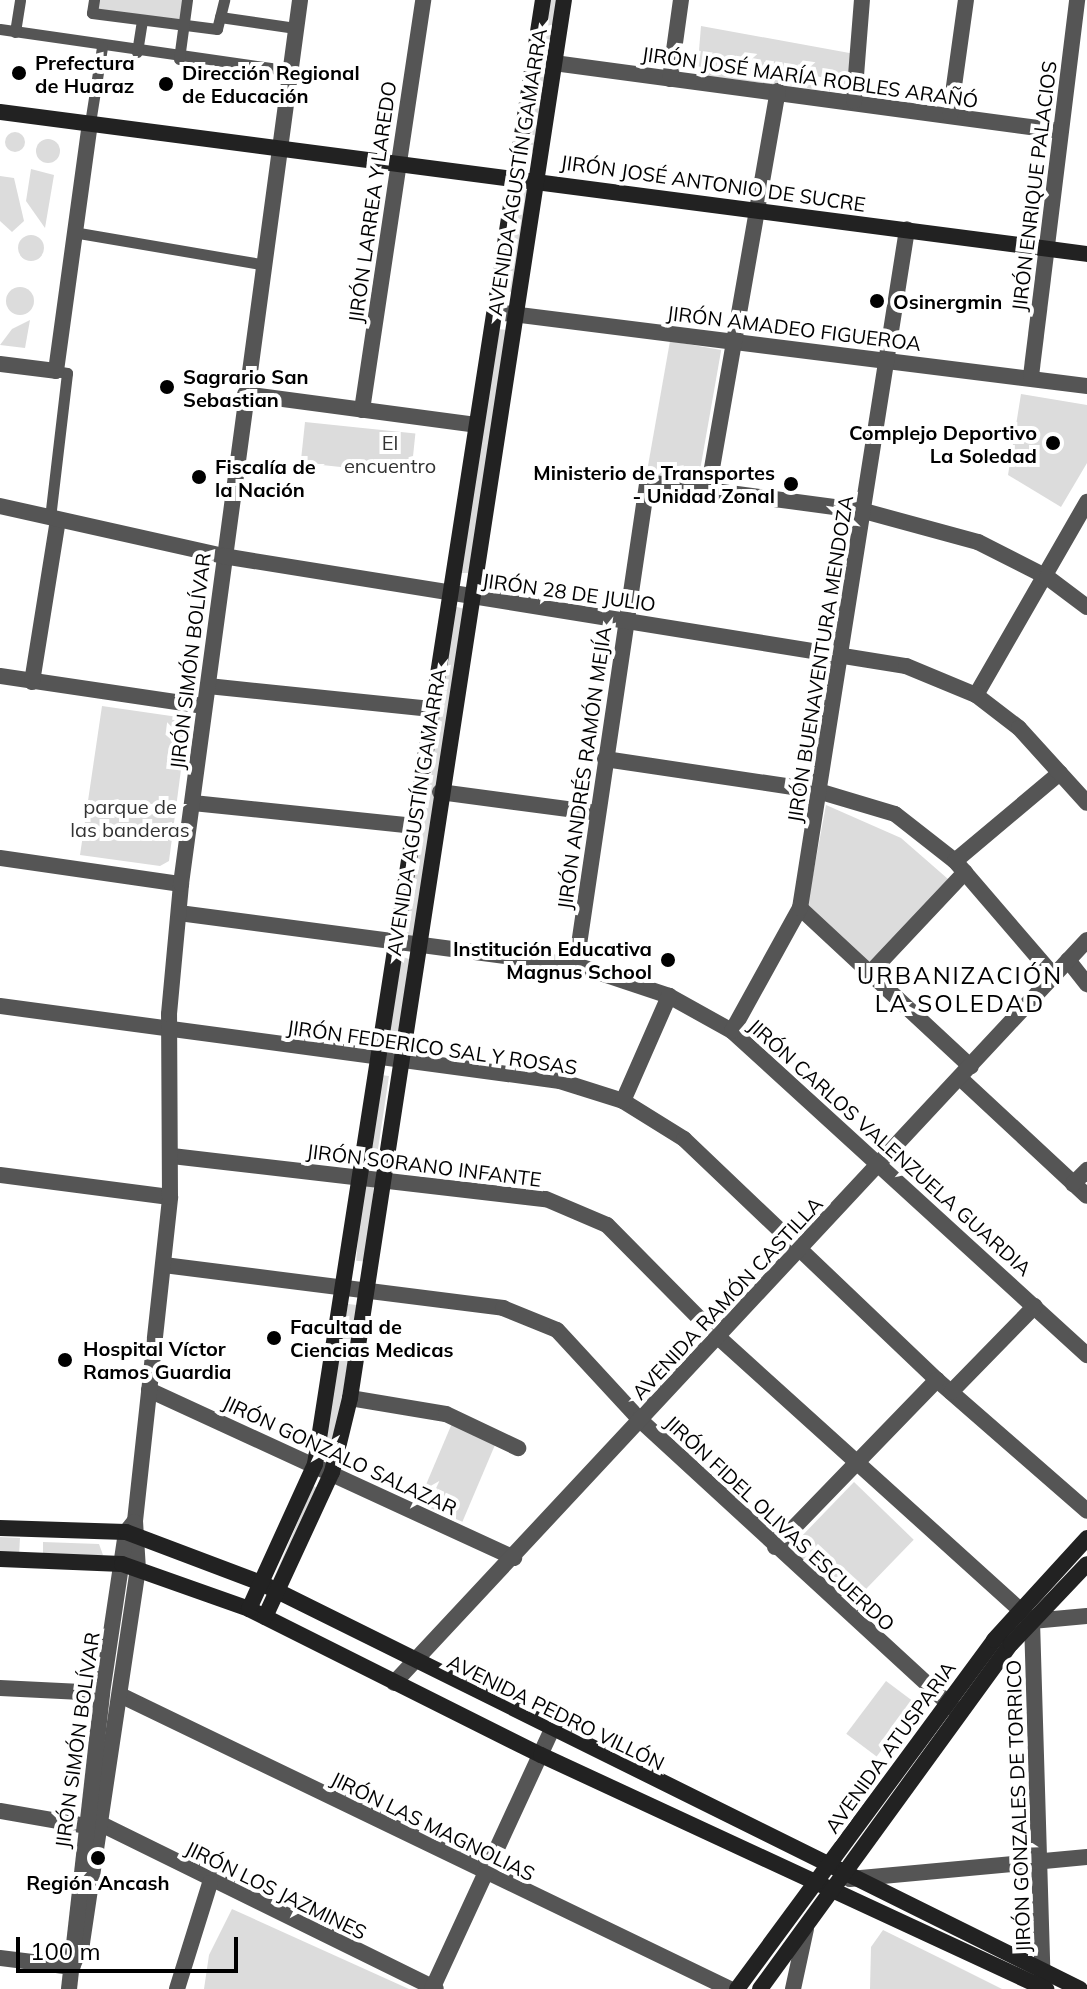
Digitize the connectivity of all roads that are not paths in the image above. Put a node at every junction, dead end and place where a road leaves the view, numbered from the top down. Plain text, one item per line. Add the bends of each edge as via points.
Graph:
1 (20, 0) edge
2 (94, 0) edge
3 (187, 0) edge
4 (224, 0) edge
5 (300, 0) edge
6 (423, 0) edge
7 (543, 0) edge
8 (564, 0) edge
9 (681, 0) edge
10 (862, 0) edge
11 (966, 0) edge
12 (1077, 0) edge
13 (220, 17) junction
14 (142, 21) junction
15 (183, 26) junction
16 (295, 28) junction
17 (0, 29) edge
18 (15, 32) junction
19 (102, 47) junction
20 (137, 52) junction
21 (179, 59) junction
22 (554, 63) junction
23 (290, 71) junction
24 (670, 79) junction
25 (778, 91) junction
26 (854, 101) junction
27 (0, 112) edge
28 (950, 115) junction
29 (90, 123) junction
30 (1060, 131) junction
31 (279, 147) junction
32 (397, 162) junction
33 (515, 176) junction
34 (535, 179) junction
35 (762, 210) junction
36 (907, 229) junction
37 (73, 232) junction
38 (1049, 247) junction
39 (1087, 254) edge
40 (261, 264) junction
41 (496, 312) junction
42 (515, 314) junction
43 (735, 344) junction
44 (888, 359) junction
45 (0, 364) edge
46 (56, 371) junction
47 (1031, 376) junction
48 (1087, 386) edge
49 (245, 394) junction
50 (362, 410) junction
51 (476, 425) junction
52 (708, 491) junction
53 (1087, 502) edge
54 (0, 506) edge
55 (864, 511) junction
56 (54, 519) junction
57 (223, 556) junction
58 (1047, 577) junction
59 (449, 594) junction
60 (471, 597) junction
61 (1087, 607) edge
62 (625, 620) junction
63 (840, 653) junction
64 (0, 676) edge
65 (32, 682) junction
66 (208, 686) junction
67 (976, 695) junction
68 (204, 706) junction
69 (429, 709) junction
70 (605, 759) junction
71 (1060, 773) junction
72 (818, 791) junction
73 (440, 792) junction
74 (193, 803) junction
75 (1087, 803) edge
76 (597, 813) junction
77 (415, 826) junction
78 (0, 858) edge
79 (960, 866) junction
80 (181, 884) junction
81 (800, 908) junction
82 (179, 913) junction
83 (1087, 940) edge
84 (397, 941) junction
85 (415, 943) junction
86 (1068, 960) junction
87 (576, 965) junction
88 (869, 974) junction
89 (1053, 975) junction
90 (1087, 984) edge
91 (669, 996) junction
92 (0, 1006) edge
93 (732, 1031) junction
94 (171, 1032) junction
95 (379, 1059) junction
96 (397, 1061) junction
97 (965, 1073) junction
98 (623, 1101) junction
99 (172, 1156) junction
100 (882, 1162) junction
101 (1087, 1170) edge
102 (0, 1175) edge
103 (360, 1175) junction
104 (379, 1178) junction
105 (1073, 1184) junction
106 (1087, 1196) edge
107 (170, 1197) junction
108 (802, 1247) junction
109 (164, 1265) junction
110 (341, 1290) junction
111 (363, 1293) junction
112 (1035, 1306) junction
113 (717, 1336) junction
114 (1087, 1355) edge
115 (937, 1380) junction
116 (149, 1390) junction
117 (951, 1392) junction
118 (350, 1398) junction
119 (639, 1419) junction
120 (518, 1448) dead end
121 (860, 1459) junction
122 (315, 1464) junction
123 (332, 1472) junction
124 (1087, 1511) edge
125 (0, 1528) edge
126 (35, 1529) junction
127 (134, 1530) junction
128 (1087, 1538) edge
129 (775, 1547) junction
130 (514, 1558) junction
131 (0, 1559) edge
132 (34, 1560) junction
133 (1087, 1564) edge
134 (130, 1567) junction
135 (261, 1583) junction
136 (279, 1592) junction
137 (249, 1609) junction
138 (1025, 1616) junction
139 (1087, 1616) edge
140 (265, 1617) junction
141 (410, 1663) junction
142 (394, 1683) junction
143 (0, 1688) edge
144 (102, 1693) junction
145 (120, 1695) junction
146 (947, 1704) junction
147 (961, 1714) junction
148 (551, 1732) junction
149 (541, 1755) junction
150 (0, 1811) edge
151 (93, 1825) junction
152 (1087, 1857) edge
153 (1038, 1858) junction
154 (481, 1873) junction
155 (839, 1873) junction
156 (210, 1883) junction
157 (825, 1886) junction
158 (806, 1929) junction
159 (0, 1958) edge
160 (72, 1967) junction
161 (1044, 1984) edge
162 (433, 1988) edge
163 (69, 1989) edge
164 (177, 1989) edge
165 (730, 1989) edge
166 (737, 1989) edge
167 (760, 1989) edge
168 (793, 1989) edge
169 (1080, 1989) edge

1 - 18 street
2 - 14 street via 92,13
3 - 15 street
4 - 13 street
5 - 16 street, JIRÓN SIMÓN BOLÍVAR
6 - 32 street, JIRÓN LARREA Y LAREDO
7 - 33 main road, AVENIDA AGUSTÍN GAMARRA
8 - 22 main road, AVENIDA AGUSTÍN GAMARRA
9 - 24 street
10 - 26 street
11 - 28 street
12 - 30 street, JIRÓN ENRIQUE PALACIOS
13 - 15 street via 217,29
13 - 16 street
14 - 15 street
14 - 20 street
15 - 21 street
16 - 23 street, JIRÓN SIMÓN BOLÍVAR
17 - 18 street
18 - 19 street
19 - 20 street
19 - 29 street
20 - 21 street
21 - 23 street
22 - 24 street, JIRÓN JOSÉ MARÍA ROBLES ARAÑÓ
22 - 34 main road, AVENIDA AGUSTÍN GAMARRA
23 - 31 street, JIRÓN SIMÓN BOLÍVAR
24 - 25 street, JIRÓN JOSÉ MARÍA ROBLES ARAÑÓ
25 - 26 street, JIRÓN JOSÉ MARÍA ROBLES ARAÑÓ
25 - 35 street
26 - 28 street, JIRÓN JOSÉ MARÍA ROBLES ARAÑÓ
27 - 29 main road, JIRÓN JOSÉ ANTONIO DE SUCRE
28 - 30 street, JIRÓN JOSÉ MARÍA ROBLES ARAÑÓ
29 - 31 main road, JIRÓN JOSÉ ANTONIO DE SUCRE
29 - 37 street
30 - 38 street, JIRÓN ENRIQUE PALACIOS
31 - 32 main road, JIRÓN JOSÉ ANTONIO DE SUCRE
31 - 40 street, JIRÓN SIMÓN BOLÍVAR
32 - 33 main road, JIRÓN JOSÉ ANTONIO DE SUCRE
32 - 50 street, JIRÓN LARREA Y LAREDO
33 - 34 main road, JIRÓN JOSÉ ANTONIO DE SUCRE
33 - 41 main road, AVENIDA AGUSTÍN GAMARRA
34 - 35 main road, JIRÓN JOSÉ ANTONIO DE SUCRE
34 - 42 main road, AVENIDA AGUSTÍN GAMARRA
35 - 36 main road, JIRÓN JOSÉ ANTONIO DE SUCRE
35 - 43 street
36 - 38 main road, JIRÓN JOSÉ ANTONIO DE SUCRE
36 - 44 street, JIRÓN BUENAVENTURA MENDOZA
37 - 40 street
37 - 46 street
38 - 39 main road, JIRÓN JOSÉ ANTONIO DE SUCRE
38 - 47 street, JIRÓN ENRIQUE PALACIOS
40 - 49 street, JIRÓN SIMÓN BOLÍVAR
41 - 42 street, JIRÓN AMADEO FIGUEROA
41 - 51 main road, AVENIDA AGUSTÍN GAMARRA
42 - 43 street, JIRÓN AMADEO FIGUEROA
42 - 60 main road, AVENIDA AGUSTÍN GAMARRA
43 - 44 street, JIRÓN AMADEO FIGUEROA
43 - 52 street
44 - 47 street, JIRÓN AMADEO FIGUEROA
44 - 55 street, JIRÓN BUENAVENTURA MENDOZA
45 - 46 street
46 - 56 street via 67,373
47 - 48 street, JIRÓN AMADEO FIGUEROA
49 - 50 street
49 - 57 street, JIRÓN SIMÓN BOLÍVAR
50 - 51 street
51 - 59 main road, AVENIDA AGUSTÍN GAMARRA
52 - 55 street
52 - 62 street, JIRÓN ANDRÉS RAMÓN MEJÍA via 647,482
53 - 58 street
54 - 56 street, JIRÓN 28 DE JULIO
55 - 58 street via 978,542
55 - 63 street, JIRÓN BUENAVENTURA MENDOZA
56 - 57 street, JIRÓN 28 DE JULIO
56 - 65 street
57 - 59 street, JIRÓN 28 DE JULIO
57 - 66 street, JIRÓN SIMÓN BOLÍVAR
58 - 61 street
58 - 67 street
59 - 60 street, JIRÓN 28 DE JULIO
59 - 69 main road, AVENIDA AGUSTÍN GAMARRA
60 - 62 street, JIRÓN 28 DE JULIO
60 - 73 main road, AVENIDA AGUSTÍN GAMARRA
62 - 63 street, JIRÓN 28 DE JULIO
62 - 70 street, JIRÓN ANDRÉS RAMÓN MEJÍA
63 - 67 street, JIRÓN 28 DE JULIO via 906,666
63 - 72 street, JIRÓN BUENAVENTURA MENDOZA
64 - 65 street
65 - 68 street
66 - 68 street, JIRÓN SIMÓN BOLÍVAR
66 - 69 street
67 - 71 street, JIRÓN 28 DE JULIO
68 - 74 street, JIRÓN SIMÓN BOLÍVAR
69 - 77 main road, AVENIDA AGUSTÍN GAMARRA
70 - 72 street
70 - 76 street, JIRÓN ANDRÉS RAMÓN MEJÍA
71 - 75 street, JIRÓN 28 DE JULIO
71 - 79 street
72 - 79 street via 895,814
72 - 81 street, JIRÓN BUENAVENTURA MENDOZA
73 - 76 street
73 - 85 main road, AVENIDA AGUSTÍN GAMARRA
74 - 77 street
74 - 80 street, JIRÓN SIMÓN BOLÍVAR
76 - 87 street, JIRÓN ANDRÉS RAMÓN MEJÍA
77 - 84 main road, AVENIDA AGUSTÍN GAMARRA
78 - 80 street
79 - 88 street
79 - 89 street
80 - 82 street, JIRÓN SIMÓN BOLÍVAR
81 - 88 street
81 - 93 street, JIRÓN BUENAVENTURA MENDOZA
82 - 84 street, JIRÓN CARLOS VALENZUELA GUARDIA
82 - 94 street, JIRÓN SIMÓN BOLÍVAR
83 - 86 street, AVENIDA RAMÓN CASTILLA
84 - 85 street, JIRÓN CARLOS VALENZUELA GUARDIA
84 - 95 main road, AVENIDA AGUSTÍN GAMARRA
85 - 87 street, JIRÓN CARLOS VALENZUELA GUARDIA
85 - 96 main road, AVENIDA AGUSTÍN GAMARRA
86 - 89 street, AVENIDA RAMÓN CASTILLA
86 - 90 street
87 - 91 street, JIRÓN CARLOS VALENZUELA GUARDIA
88 - 97 street
89 - 97 street, AVENIDA RAMÓN CASTILLA
91 - 93 street, JIRÓN CARLOS VALENZUELA GUARDIA
91 - 98 street
92 - 94 street, JIRÓN FEDERICO SAL Y ROSAS
93 - 100 street, JIRÓN CARLOS VALENZUELA GUARDIA
94 - 95 street, JIRÓN FEDERICO SAL Y ROSAS
94 - 99 street, JIRÓN SIMÓN BOLÍVAR
95 - 96 street, JIRÓN FEDERICO SAL Y ROSAS
95 - 103 main road, AVENIDA AGUSTÍN GAMARRA
96 - 98 street, JIRÓN FEDERICO SAL Y ROSAS via 560,1081
96 - 104 main road, AVENIDA AGUSTÍN GAMARRA
97 - 100 street, AVENIDA RAMÓN CASTILLA
97 - 105 street
98 - 108 street, JIRÓN FEDERICO SAL Y ROSAS via 684,1139
99 - 103 street, JIRÓN SORANO INFANTE
99 - 107 street, JIRÓN SIMÓN BOLÍVAR
100 - 108 street, AVENIDA RAMÓN CASTILLA
100 - 112 street, JIRÓN CARLOS VALENZUELA GUARDIA
101 - 105 street
102 - 107 street
103 - 104 street, JIRÓN SORANO INFANTE
103 - 110 main road, AVENIDA AGUSTÍN GAMARRA
104 - 111 main road, AVENIDA AGUSTÍN GAMARRA
104 - 113 street, JIRÓN SORANO INFANTE via 546,1199 607,1225
105 - 106 street
107 - 109 street, JIRÓN SIMÓN BOLÍVAR
108 - 113 street, AVENIDA RAMÓN CASTILLA
108 - 115 street, JIRÓN FEDERICO SAL Y ROSAS
109 - 110 street, JIRÓN FIDEL OLIVAS ESCUERDO
109 - 116 street, JIRÓN SIMÓN BOLÍVAR
110 - 111 street, JIRÓN FIDEL OLIVAS ESCUERDO
110 - 122 main road, AVENIDA AGUSTÍN GAMARRA
111 - 118 main road, AVENIDA AGUSTÍN GAMARRA
111 - 119 street, JIRÓN FIDEL OLIVAS ESCUERDO via 503,1308 557,1330
112 - 114 street, JIRÓN CARLOS VALENZUELA GUARDIA
112 - 117 street
113 - 119 street, AVENIDA RAMÓN CASTILLA
113 - 121 street, JIRÓN SORANO INFANTE
115 - 117 street, JIRÓN FEDERICO SAL Y ROSAS
115 - 121 street
116 - 122 street, JIRÓN GONZALO SALAZAR
116 - 127 street, JIRÓN SIMÓN BOLÍVAR
117 - 124 street, JIRÓN FEDERICO SAL Y ROSAS
118 - 120 street via 446,1414
118 - 123 main road, AVENIDA AGUSTÍN GAMARRA
119 - 129 street, JIRÓN FIDEL OLIVAS ESCUERDO
119 - 130 street, AVENIDA RAMÓN CASTILLA
121 - 129 street
121 - 138 street, JIRÓN SORANO INFANTE
122 - 123 street, JIRÓN GONZALO SALAZAR
122 - 135 main road, AVENIDA AGUSTÍN GAMARRA
123 - 130 street, JIRÓN GONZALO SALAZAR
123 - 136 main road, AVENIDA AGUSTÍN GAMARRA
125 - 126 main road, AVENIDA PEDRO VILLÓN
126 - 127 main road, AVENIDA PEDRO VILLÓN
126 - 132 main road
127 - 134 street, JIRÓN SIMÓN BOLÍVAR
127 - 135 main road, AVENIDA PEDRO VILLÓN
128 - 138 main road, AVENIDA ATUSPARIA
129 - 146 street, JIRÓN FIDEL OLIVAS ESCUERDO
130 - 141 street, AVENIDA RAMÓN CASTILLA
131 - 132 main road, AVENIDA PEDRO VILLÓN
132 - 134 main road, AVENIDA PEDRO VILLÓN
133 - 138 main road, AVENIDA ATUSPARIA
134 - 137 main road, AVENIDA PEDRO VILLÓN
134 - 144 street, JIRÓN SIMÓN BOLÍVAR
134 - 145 street, JIRÓN SIMÓN BOLÍVAR
135 - 136 main road, AVENIDA PEDRO VILLÓN
135 - 137 main road, AVENIDA AGUSTÍN GAMARRA
136 - 140 main road, AVENIDA AGUSTÍN GAMARRA
136 - 141 main road, AVENIDA PEDRO VILLÓN
137 - 140 main road, AVENIDA PEDRO VILLÓN
138 - 139 street
138 - 146 main road, AVENIDA ATUSPARIA
138 - 147 main road, AVENIDA ATUSPARIA
138 - 153 street, JIRÓN GONZALES DE TORRICO
140 - 142 main road, AVENIDA PEDRO VILLÓN
141 - 142 street, AVENIDA RAMÓN CASTILLA
141 - 148 main road, AVENIDA PEDRO VILLÓN
142 - 149 main road, AVENIDA PEDRO VILLÓN
143 - 144 street
144 - 151 street, JIRÓN SIMÓN BOLÍVAR
145 - 151 street, JIRÓN SIMÓN BOLÍVAR
145 - 154 street, JIRÓN LAS MAGNOLIAS
146 - 147 street, JIRÓN FIDEL OLIVAS ESCUERDO
146 - 155 main road, AVENIDA ATUSPARIA
147 - 155 main road, AVENIDA ATUSPARIA
148 - 149 street
148 - 155 main road, AVENIDA PEDRO VILLÓN
149 - 154 street
149 - 157 main road, AVENIDA PEDRO VILLÓN
150 - 151 street, JIRÓN LOS JAZMINES
151 - 156 street, JIRÓN LOS JAZMINES
151 - 160 street, JIRÓN SIMÓN BOLÍVAR
152 - 153 street
153 - 155 street
153 - 161 street, JIRÓN GONZALES DE TORRICO
154 - 162 street
154 - 165 street, JIRÓN LAS MAGNOLIAS
155 - 157 main road, AVENIDA ATUSPARIA
155 - 161 main road, AVENIDA PEDRO VILLÓN
156 - 162 street, JIRÓN LOS JAZMINES
156 - 164 street
157 - 158 main road, AVENIDA ATUSPARIA
157 - 161 main road, AVENIDA PEDRO VILLÓN
157 - 166 main road, AVENIDA ATUSPARIA
158 - 167 main road, AVENIDA ATUSPARIA
158 - 168 street
159 - 160 street
160 - 163 street, JIRÓN SIMÓN BOLÍVAR
161 - 169 main road, AVENIDA PEDRO VILLÓN

